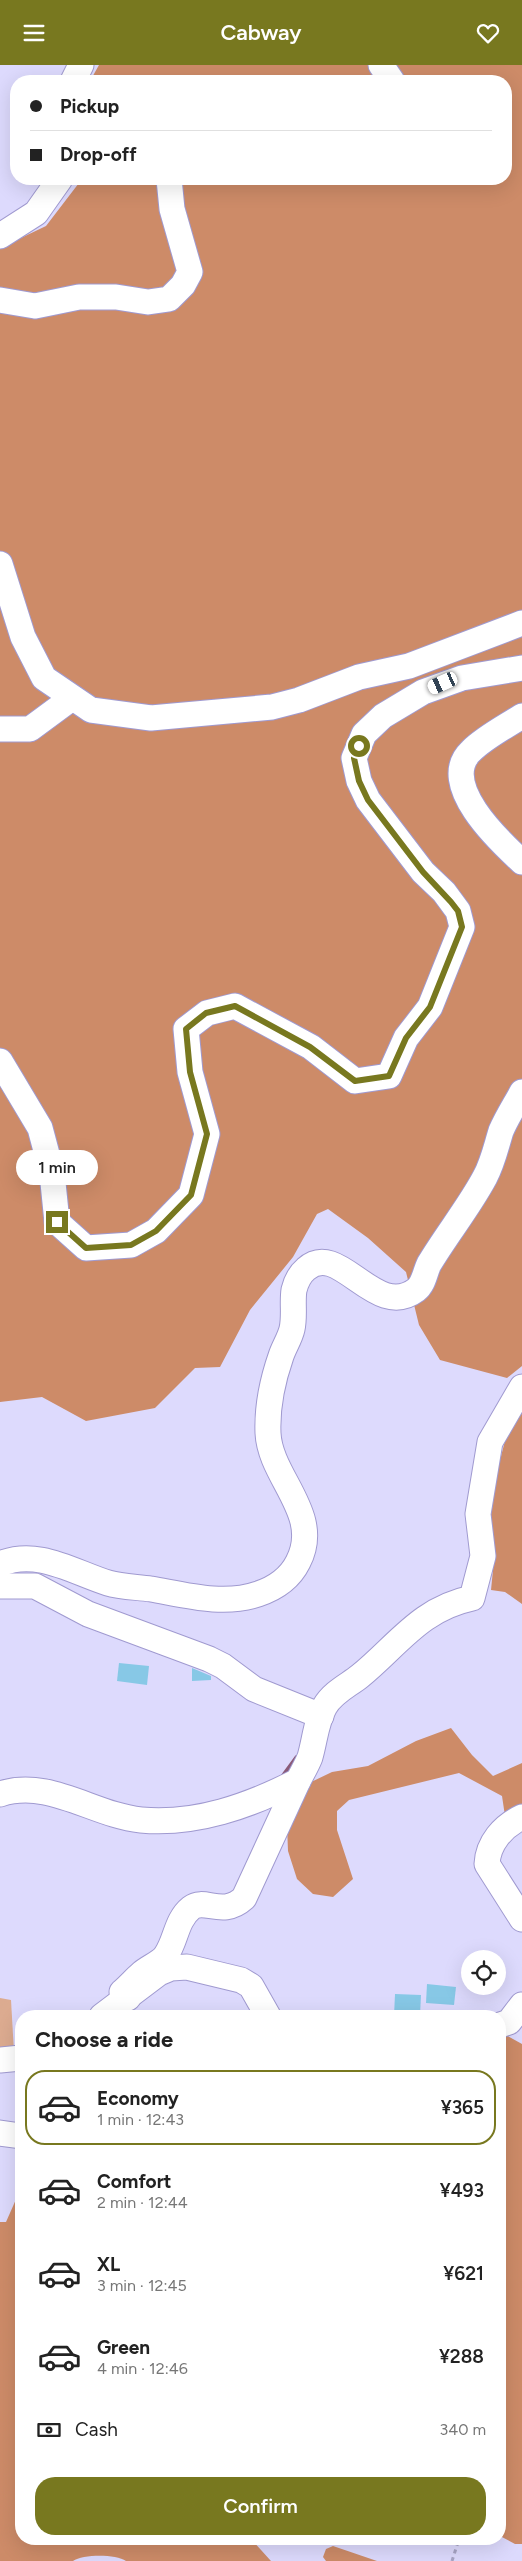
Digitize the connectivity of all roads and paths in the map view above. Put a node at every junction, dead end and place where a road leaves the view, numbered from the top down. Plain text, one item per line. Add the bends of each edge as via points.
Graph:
1 (56, 185) edge
2 (170, 185) edge
3 (0, 236) edge
4 (0, 300) edge
5 (0, 564) edge
6 (522, 623) edge
7 (522, 668) edge
8 (72, 697) junction
9 (522, 716) edge
10 (0, 729) edge
11 (522, 862) edge
12 (0, 1061) edge
13 (522, 1092) edge
14 (522, 1387) edge
15 (0, 1564) edge
16 (0, 1586) edge
17 (315, 1713) junction
18 (298, 1781) junction
19 (0, 1794) edge
20 (522, 1817) edge
21 (522, 1919) edge
22 (128, 1998) junction
23 (522, 2005) edge
24 (111, 2010) edge
25 (265, 2010) edge
26 (506, 2023) edge
27 (15, 2059) edge
28 (0, 2060) edge
29 (0, 2133) edge
30 (15, 2136) edge
31 (457, 2545) edge
32 (452, 2561) edge

1 - 3 street via 36,213
2 - 4 street via 172,209 190,272 169,299 148,302 116,297 79,297 35,306
5 - 8 street via 23,637 44,678
6 - 8 street via 409,666 359,677 272,707 151,718 91,710
7 - 12 street via 443,683 409,699 364,734 354,758 359,781 368,800 423,872 458,911 462,927 430,1007 406,1038 389,1076 355,1081 310,1047 235,1006 206,1013 186,1029 190,1072 207,1134 191,1195 156,1231 131,1245 86,1248 57,1222 52,1173 40,1128
8 - 10 street via 30,729
9 - 11 street via 470,752 463,763 461,775 478,817
13 - 15 street via 501,1131 484,1178 417,1289 406,1295 386,1295 374,1291 331,1263 313,1264 299,1278 295,1287 293,1327 275,1376 268,1433 270,1447 300,1509 305,1531 302,1555 286,1579 257,1595 220,1599 109,1583 67,1566 33,1559 14,1558
14 - 17 street via 490,1442 478,1514 483,1556 472,1597 435,1613 404,1633 360,1676
16 - 17 street via 36,1585 88,1614 209,1659 254,1689
17 - 18 street via 309,1759
18 - 19 street via 227,1811 184,1820 140,1819 42,1791
18 - 22 street via 244,1898 235,1906 191,1907 182,1919 166,1956 122,1992
20 - 21 street via 498,1835 488,1854 487,1864
22 - 24 street
22 - 25 street via 159,1973 187,1967 241,1980 251,1986
23 - 26 street
27 - 28 street
29 - 30 street
31 - 32 path

